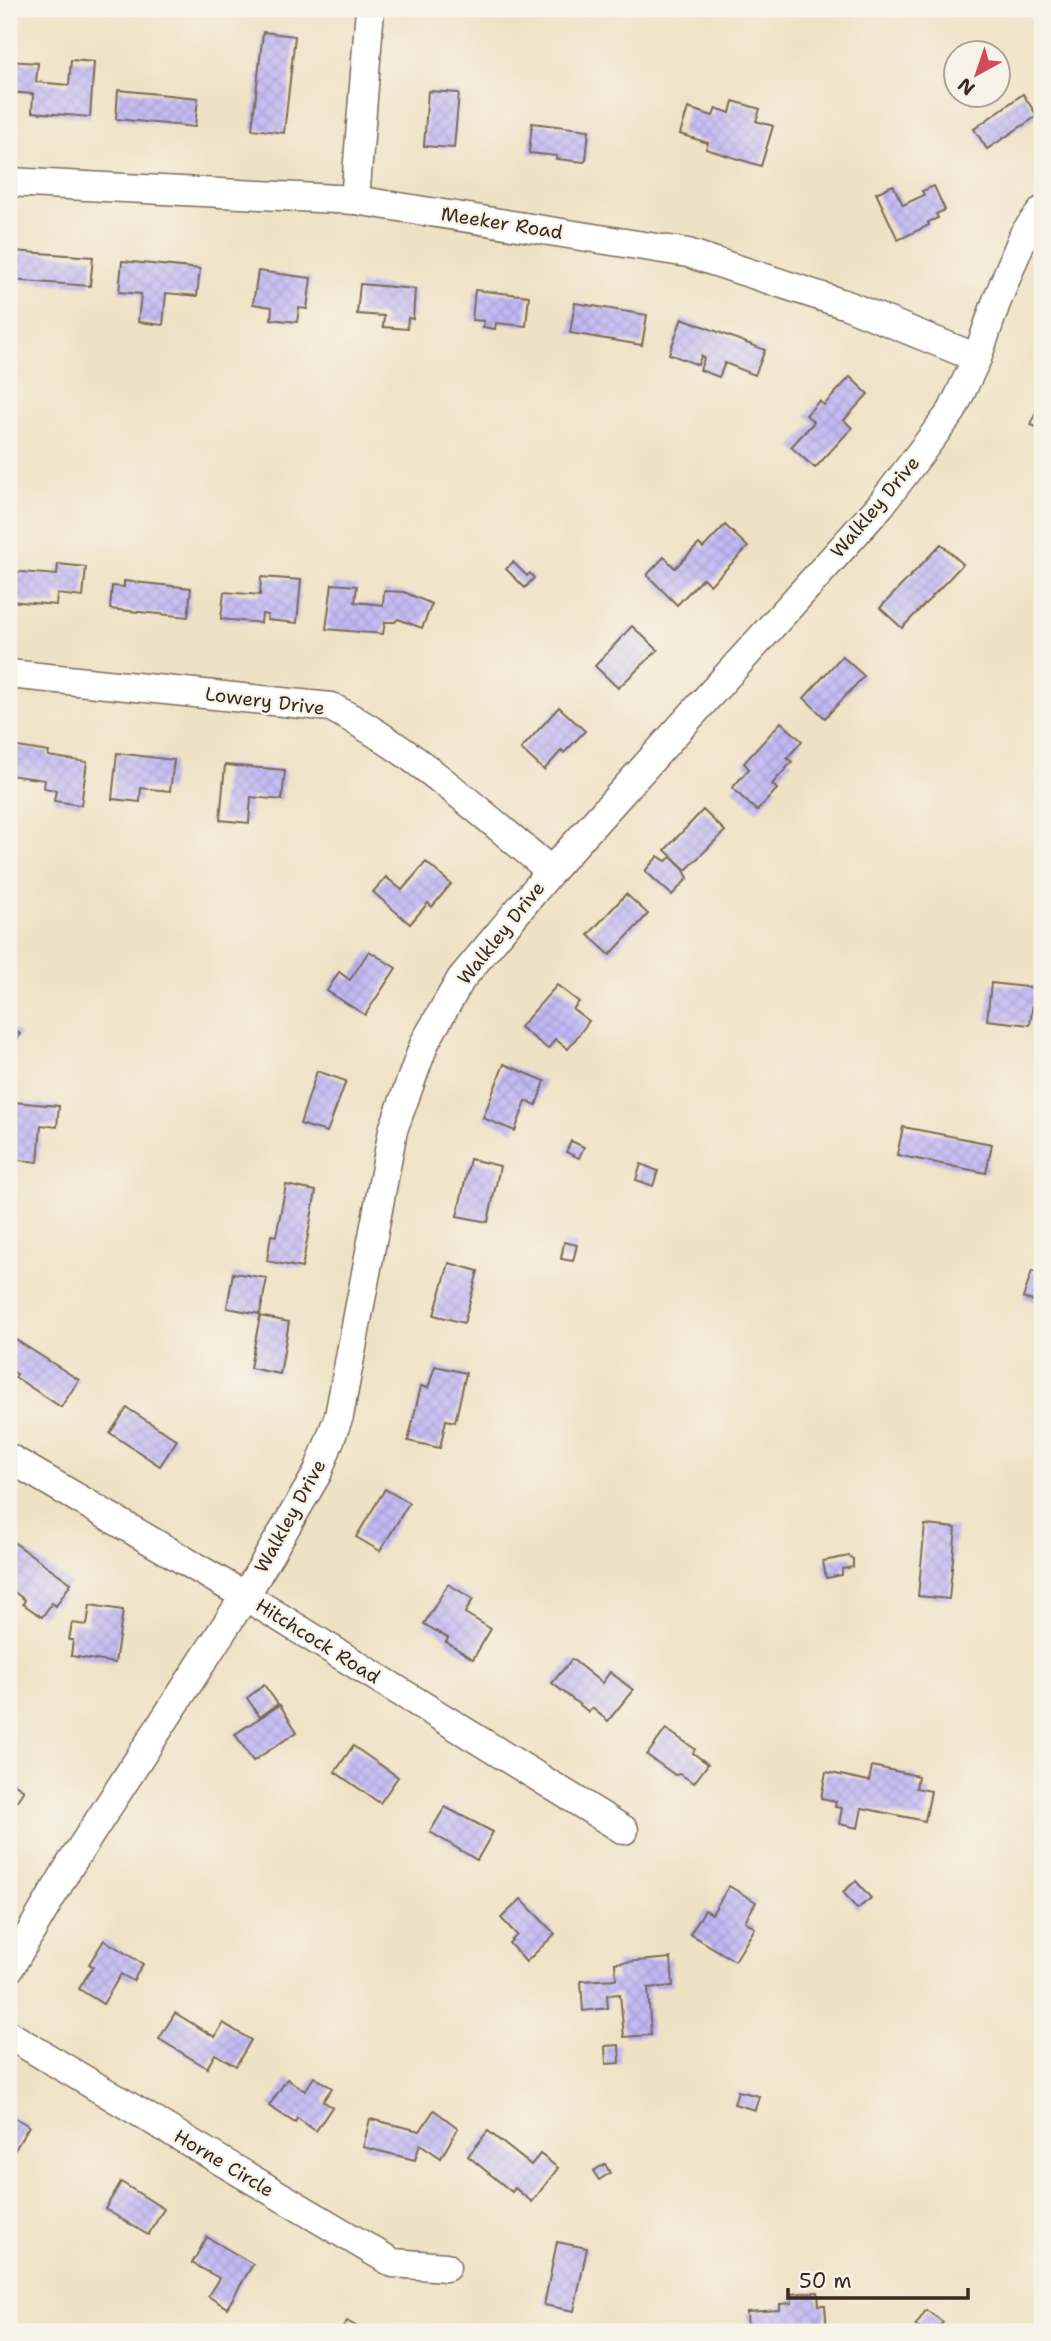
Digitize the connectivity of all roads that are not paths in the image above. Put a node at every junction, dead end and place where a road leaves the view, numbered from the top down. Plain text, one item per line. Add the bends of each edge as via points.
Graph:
1 (370, 9) edge
2 (9, 182) edge
3 (355, 200) junction
4 (1042, 211) edge
5 (977, 358) junction
6 (9, 674) edge
7 (551, 871) junction
8 (9, 1458) edge
9 (245, 1596) junction
10 (624, 1830) dead end
11 (9, 1969) edge
12 (9, 2035) edge
13 (446, 2267) dead end

1 - 3 street
2 - 3 street, Meeker Road
3 - 5 street, Meeker Road via 688,253 847,305
4 - 5 street, Walkley Drive via 1024,234
5 - 7 street, Walkley Drive via 952,411 880,506
6 - 7 street, Lowery Drive via 331,707 369,727 425,767
7 - 9 street, Walkley Drive via 461,979 425,1042 393,1130 339,1416 317,1474
8 - 9 street, Hitchcock Road
9 - 10 street, Hitchcock Road
9 - 11 street, Walkley Drive via 70,1865
12 - 13 street, Horne Circle via 393,2263

